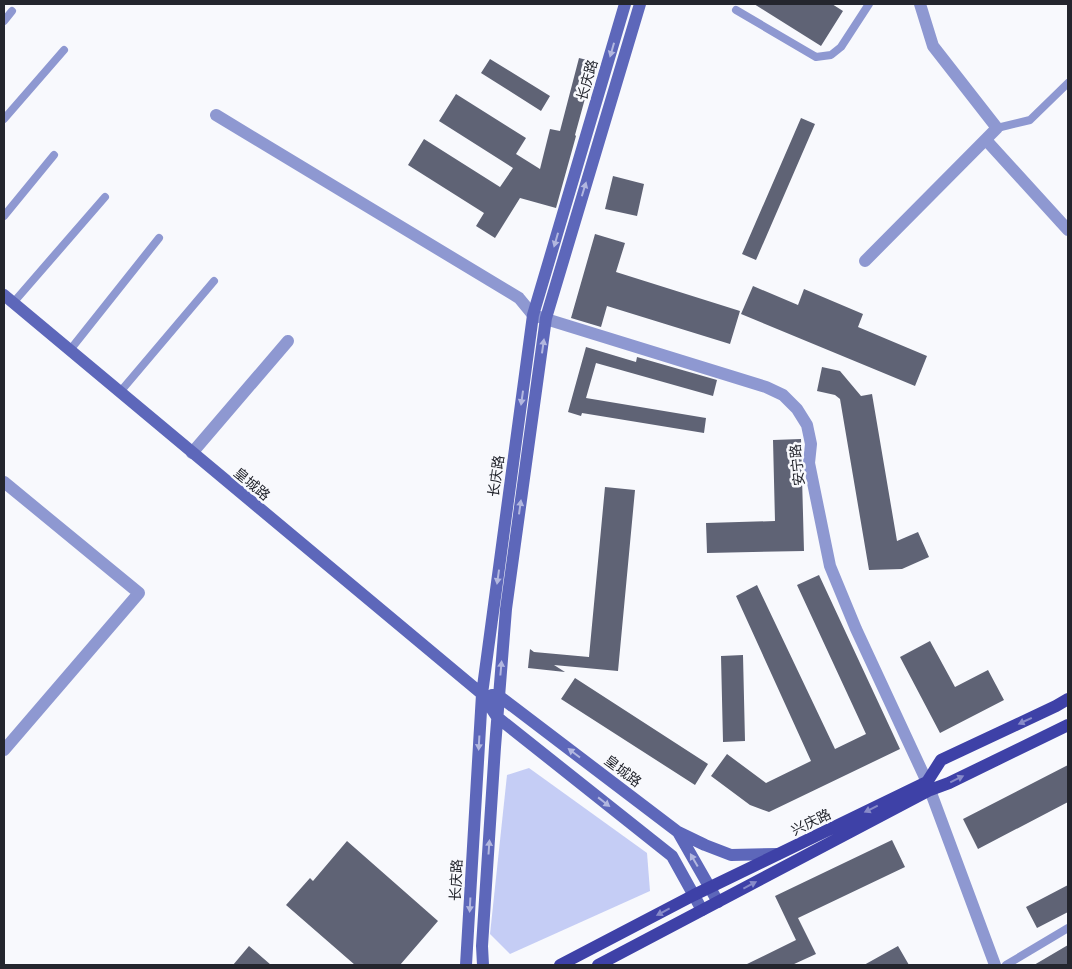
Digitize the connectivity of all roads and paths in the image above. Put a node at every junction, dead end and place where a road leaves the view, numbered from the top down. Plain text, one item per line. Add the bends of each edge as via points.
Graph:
1 (625, 4) edge
2 (640, 4) edge
3 (869, 4) edge
4 (921, 4) edge
5 (12, 10) dead end
6 (736, 10) dead end
7 (4, 21) edge
8 (64, 50) dead end
9 (1068, 83) edge
10 (216, 115) dead end
11 (4, 118) edge
12 (997, 128) junction
13 (986, 140) junction
14 (54, 156) dead end
15 (106, 197) dead end
16 (4, 216) edge
17 (1068, 230) edge
18 (159, 238) dead end
19 (865, 261) dead end
20 (214, 281) dead end
21 (8, 299) edge
22 (534, 314) junction
23 (546, 318) junction
24 (288, 342) dead end
25 (70, 350) junction
26 (120, 392) junction
27 (192, 453) junction
28 (4, 482) edge
29 (482, 694) junction
30 (499, 696) junction
31 (1068, 699) edge
32 (497, 717) junction
33 (1068, 725) edge
34 (4, 750) edge
35 (929, 786) junction
36 (678, 832) junction
37 (778, 854) junction
38 (710, 888) junction
39 (694, 895) junction
40 (718, 902) junction
41 (702, 910) junction
42 (1068, 928) edge
43 (466, 965) edge
44 (483, 965) edge
45 (560, 965) edge
46 (598, 965) edge
47 (995, 965) edge
48 (1006, 965) edge

1 -> 22 main road, 长庆路
23 -> 2 main road
3 - 6 lane via 841,47 831,55 816,57
4 - 12 street via 933,46
5 - 7 lane
8 - 11 lane
9 - 12 lane via 1030,120
10 - 22 street via 519,298
12 - 13 street
13 - 17 street
13 - 19 street
14 - 16 lane
15 - 21 lane
18 - 25 lane
20 - 26 lane
21 - 25 main road, 皇城路
22 - 23 street, 安宁路
22 -> 29 main road, 长庆路
30 -> 23 main road via 506,609
23 - 35 street, 安宁路 via 766,387 783,395 797,409 807,426 811,444 809,463 830,566
24 - 27 street
25 - 26 main road, 皇城路
26 - 27 main road, 皇城路
27 - 29 main road, 皇城路
28 - 34 street via 138,593
29 - 30 main road
29 - 32 main road, 皇城路
29 -> 43 main road, 长庆路
30 - 32 main road
36 -> 30 main road, 皇城路
31 -> 35 main road, 兴庆路 via 941,760
32 -> 39 main road, 皇城路 via 672,856
44 -> 32 main road
35 -> 33 main road, 兴庆路 via 949,783
35 -> 37 main road, 兴庆路
40 -> 35 main road, 兴庆路
35 - 47 street, 安宁路
36 - 37 main road via 731,855
38 -> 36 main road, 皇城路
37 - 38 main road, 兴庆路
38 - 39 main road, 兴庆路
38 - 40 main road, 皇城路
39 - 41 main road, 皇城路
39 -> 45 main road, 兴庆路
40 - 41 main road, 兴庆路
41 - 46 main road, 兴庆路
42 - 48 lane

